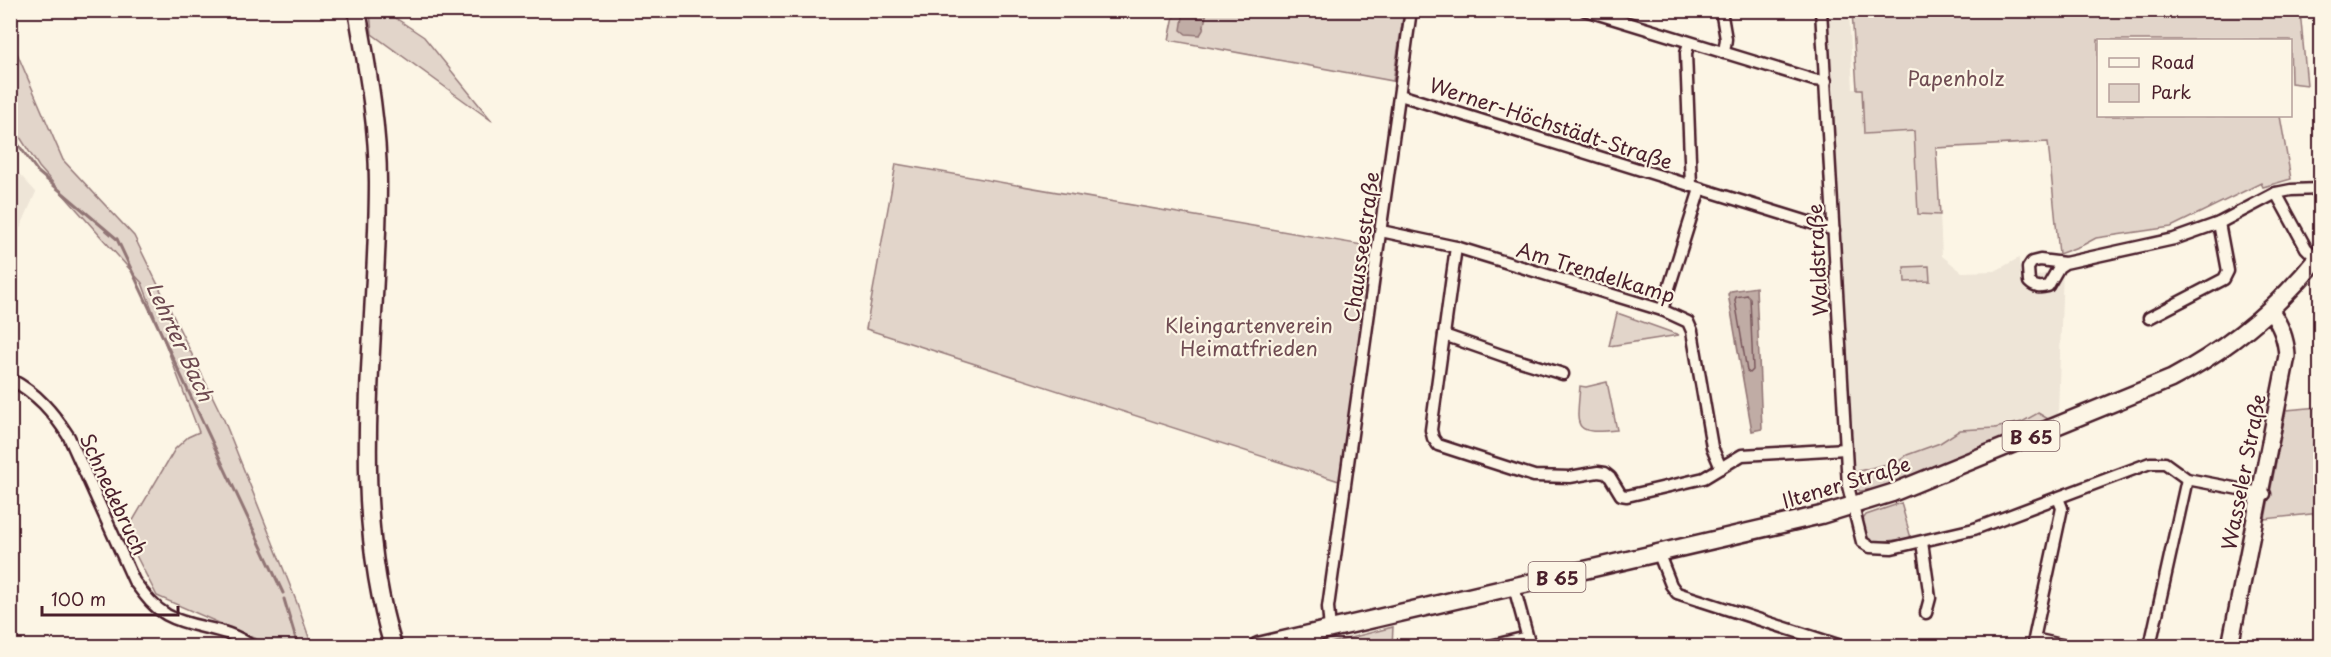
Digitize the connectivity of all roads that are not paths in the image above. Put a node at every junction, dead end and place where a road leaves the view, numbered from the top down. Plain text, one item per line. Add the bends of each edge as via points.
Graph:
1 (357, 10) edge
2 (1411, 10) edge
3 (1585, 10) edge
4 (1721, 10) edge
5 (1821, 10) edge
6 (1689, 43) junction
7 (1724, 53) junction
8 (1826, 81) junction
9 (1400, 95) junction
10 (1695, 188) junction
11 (2320, 189) edge
12 (2276, 193) junction
13 (2219, 223) junction
14 (1834, 230) junction
15 (1381, 231) junction
16 (1456, 247) junction
17 (2319, 257) edge
18 (2065, 263) dead end
19 (2270, 309) junction
20 (1662, 310) junction
21 (2149, 318) dead end
22 (1444, 335) junction
23 (1563, 374) dead end
24 (10, 379) edge
25 (1846, 448) junction
26 (1721, 468) junction
27 (2187, 479) junction
28 (2264, 494) junction
29 (2058, 498) junction
30 (1852, 506) junction
31 (1922, 542) junction
32 (1658, 552) junction
33 (1514, 587) junction
34 (1926, 613) dead end
35 (1330, 630) junction
36 (1528, 642) edge
37 (251, 646) edge
38 (393, 646) edge
39 (1258, 646) edge
40 (1490, 646) edge
41 (1841, 646) edge
42 (2066, 646) edge
43 (2150, 646) edge
44 (2230, 646) edge

1 - 38 main road via 378,178 366,468 375,572
2 - 9 street, Chausseestraße
3 - 6 street
4 - 7 street
5 - 8 street, Waldstraße
6 - 7 street
6 - 10 street, Werner-Höchstädt-Straße via 1686,53
7 - 8 street
8 - 14 street, Waldstraße
9 - 10 street, Werner-Höchstädt-Straße
9 - 15 street, Chausseestraße
10 - 14 street, Werner-Höchstädt-Straße
10 - 20 street, Werner-Höchstädt-Straße
11 - 12 street
12 - 13 street
12 - 17 street via 2306,248
13 - 18 street via 2174,239
13 - 21 street via 2228,271 2224,279
14 - 25 street, Waldstraße
15 - 16 street, Am Trendelkamp
15 - 35 street, Chausseestraße via 1328,607
16 - 20 street, Am Trendelkamp
16 - 22 street
17 - 19 main road, Iltener Straße / B 65
19 - 28 main road, Wasseler Straße via 2282,328 2287,356
19 - 30 main road, Iltener Straße / B 65 via 2223,349 2171,379
20 - 26 street, Am Trendelkamp via 1688,322 1692,331 1712,447
22 - 23 street
22 - 26 street via 1431,430 1438,445 1534,476 1605,473 1621,495 1627,496 1704,478
24 - 37 street, Schnedebruch via 40,399 63,427 134,581 149,602 167,615 230,633
25 - 26 street via 1742,455
25 - 30 street, Waldstraße
27 - 28 street
27 - 29 street via 2165,463 2150,463
27 - 43 street
28 - 44 main road, Wasseler Straße
29 - 31 street
29 - 42 street via 2062,508 2034,639
30 - 31 street, Waldstraße via 1863,542 1870,547 1892,548
30 - 32 main road, Iltener Straße / B 65
31 - 34 street via 1930,598
32 - 33 main road, Iltener Straße / B 65
32 - 41 street via 1677,593
33 - 35 main road, Iltener Straße / B 65
33 - 36 street
35 - 39 main road, B 65
36 - 40 street

